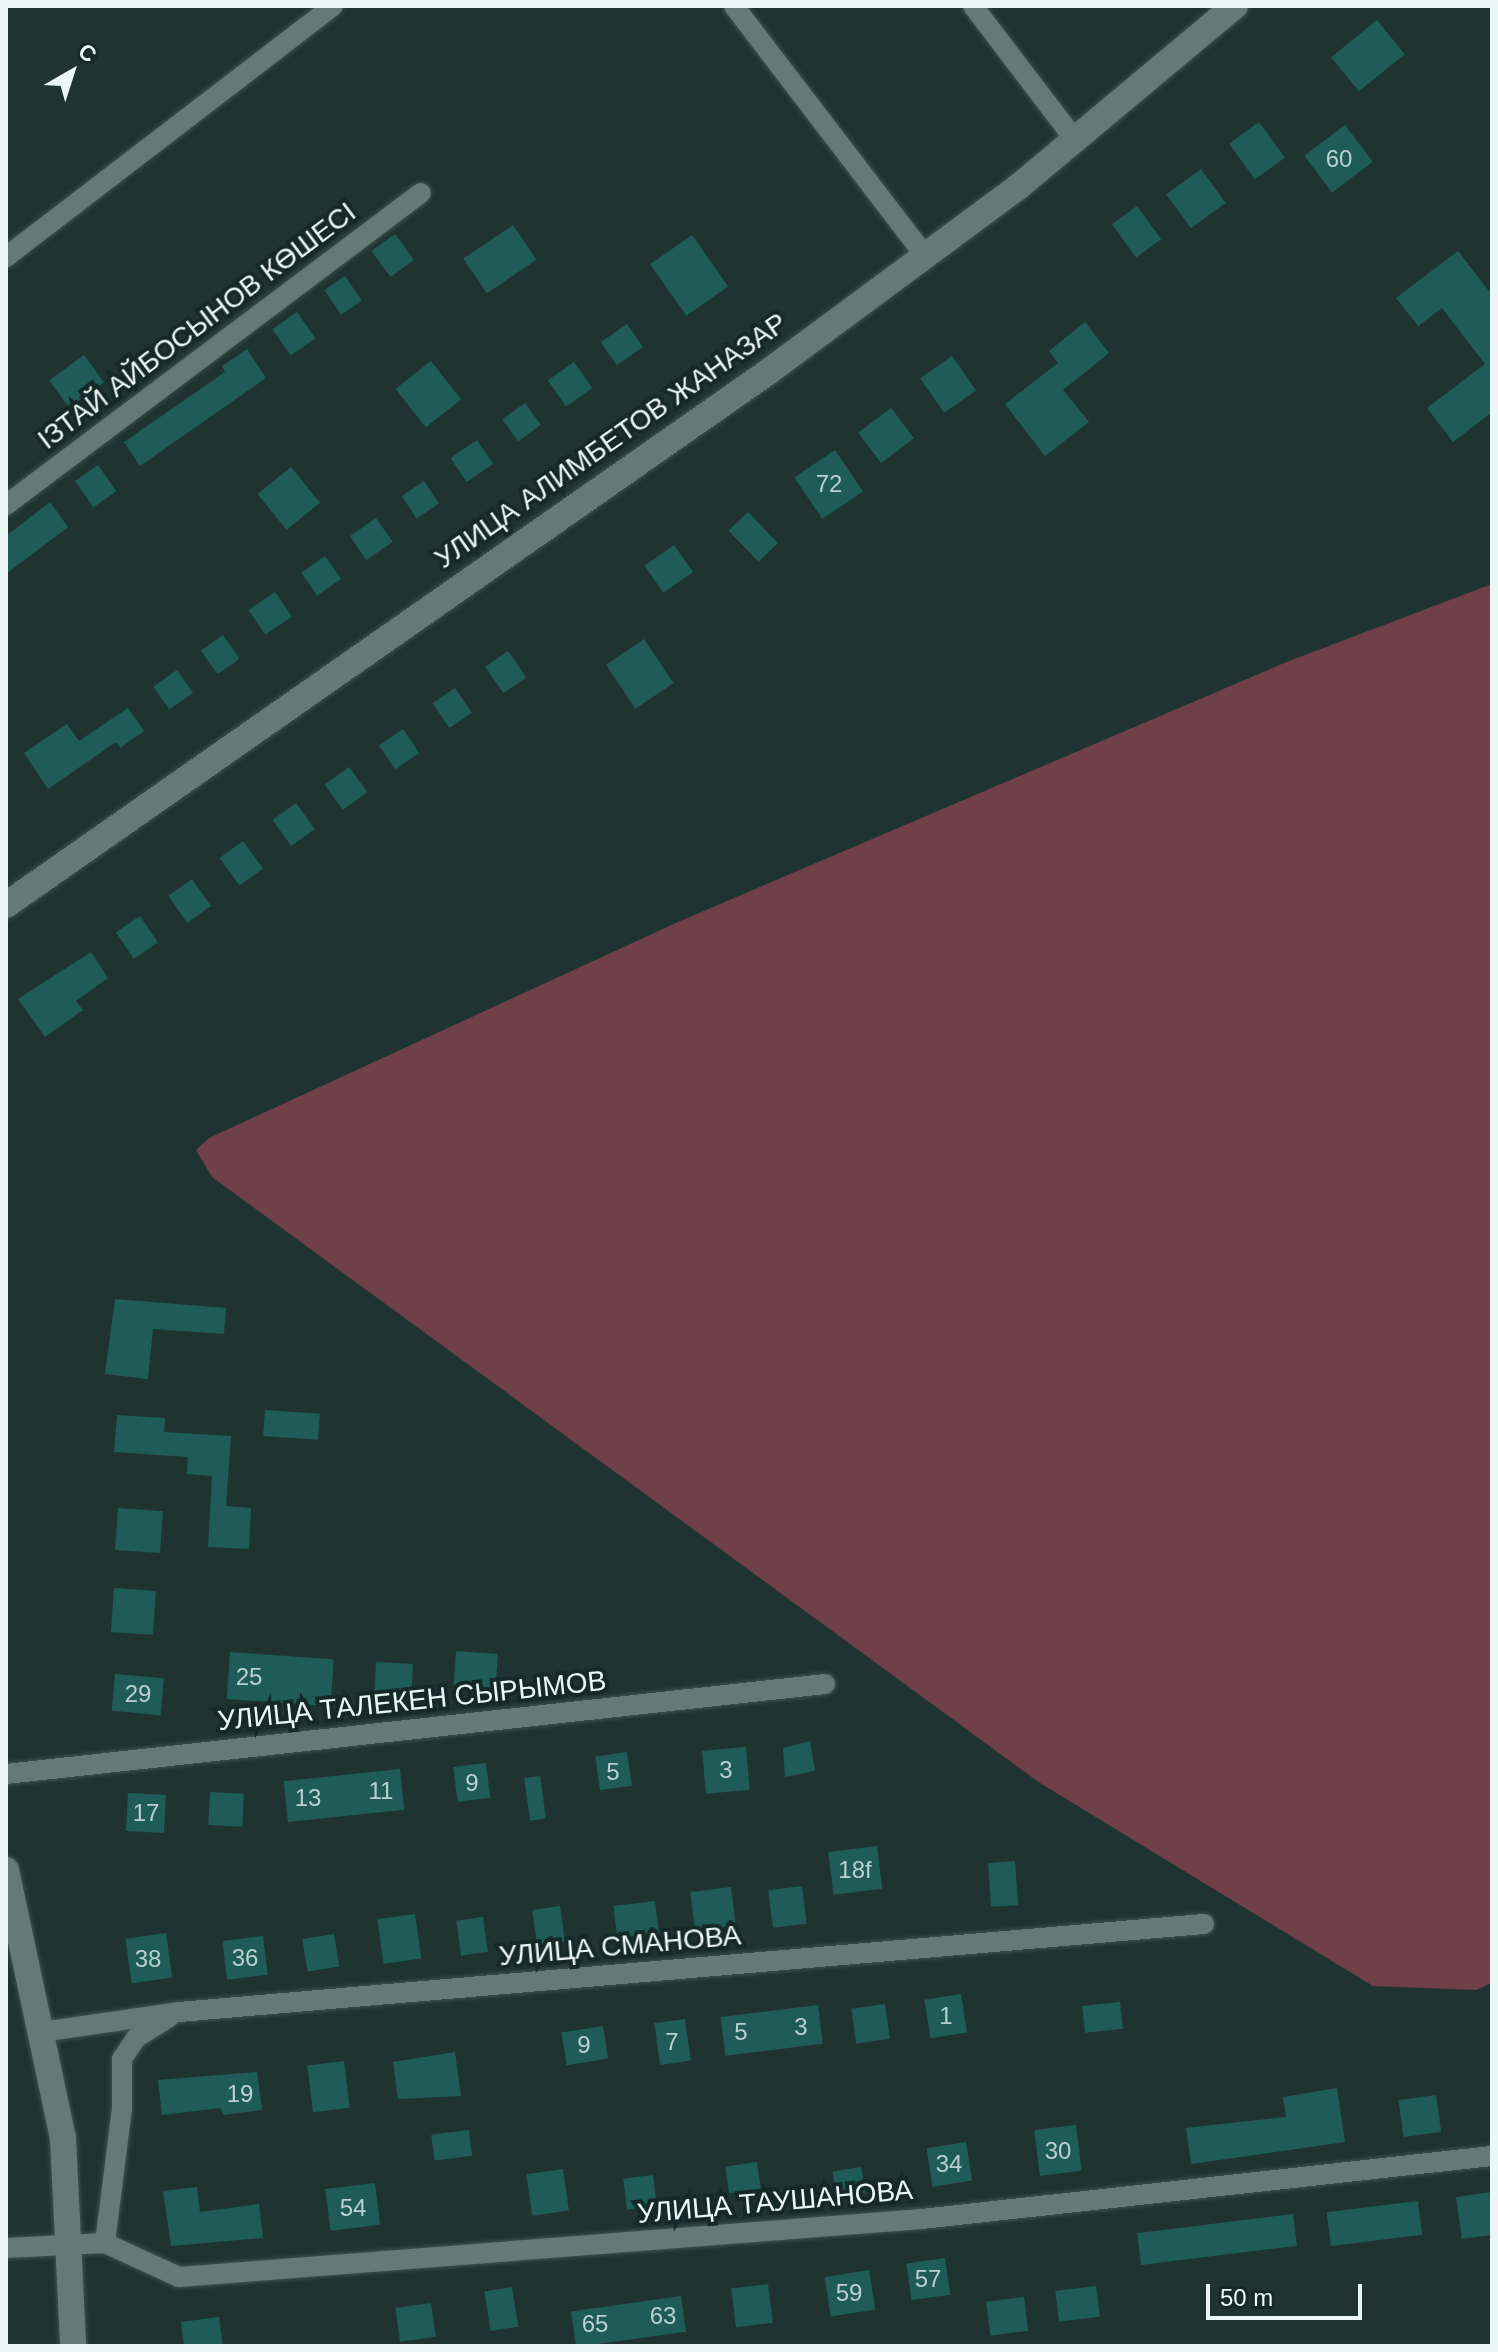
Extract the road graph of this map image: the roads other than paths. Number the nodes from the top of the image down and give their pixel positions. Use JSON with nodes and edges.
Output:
{"nodes":[{"id":1,"x":333,"y":6,"type":"edge"},
{"id":2,"x":734,"y":6,"type":"edge"},
{"id":3,"x":973,"y":6,"type":"edge"},
{"id":4,"x":1235,"y":6,"type":"edge"},
{"id":5,"x":1075,"y":140,"type":"junction"},
{"id":6,"x":421,"y":193,"type":"dead end"},
{"id":7,"x":925,"y":256,"type":"junction"},
{"id":8,"x":6,"y":257,"type":"edge"},
{"id":9,"x":6,"y":505,"type":"edge"},
{"id":10,"x":6,"y":905,"type":"edge"},
{"id":11,"x":825,"y":1684,"type":"dead end"},
{"id":12,"x":6,"y":1774,"type":"edge"},
{"id":13,"x":6,"y":1870,"type":"edge"},
{"id":14,"x":10,"y":1910,"type":"edge"},
{"id":15,"x":1204,"y":1924,"type":"dead end"},
{"id":16,"x":179,"y":2012,"type":"junction"},
{"id":17,"x":42,"y":2032,"type":"junction"},
{"id":18,"x":1492,"y":2156,"type":"edge"},
{"id":19,"x":105,"y":2243,"type":"junction"},
{"id":20,"x":68,"y":2246,"type":"junction"},
{"id":21,"x":6,"y":2248,"type":"edge"},
{"id":22,"x":73,"y":2346,"type":"edge"}],
"edges":[{"from":1,"to":8,"type":"street"},
{"from":2,"to":7,"type":"street"},
{"from":3,"to":5,"type":"street"},
{"from":4,"to":5,"type":"street","name":"УЛИЦА АЛИМБЕТОВ ЖАНАЗАР"},
{"from":5,"to":7,"type":"street","name":"УЛИЦА АЛИМБЕТОВ ЖАНАЗАР"},
{"from":6,"to":9,"type":"street","name":"ІЗТАЙ АЙБОСЫНОВ КӨШЕСІ"},
{"from":7,"to":10,"type":"street","name":"УЛИЦА АЛИМБЕТОВ ЖАНАЗАР"},
{"from":11,"to":12,"type":"street","name":"УЛИЦА ТАЛЕКЕН СЫРЫМОВ"},
{"from":13,"to":14,"type":"street"},
{"from":14,"to":17,"type":"street"},
{"from":15,"to":16,"type":"street","name":"УЛИЦА СМАНОВА"},
{"from":16,"to":17,"type":"street","name":"УЛИЦА СМАНОВА"},
{"from":16,"to":19,"type":"street"},
{"from":17,"to":20,"type":"street"},
{"from":18,"to":19,"type":"street","name":"УЛИЦА ТАУШАНОВА"},
{"from":19,"to":20,"type":"street","name":"УЛИЦА ТАУШАНОВА"},
{"from":20,"to":21,"type":"street","name":"УЛИЦА ТАУШАНОВА"},
{"from":20,"to":22,"type":"street"}]}
